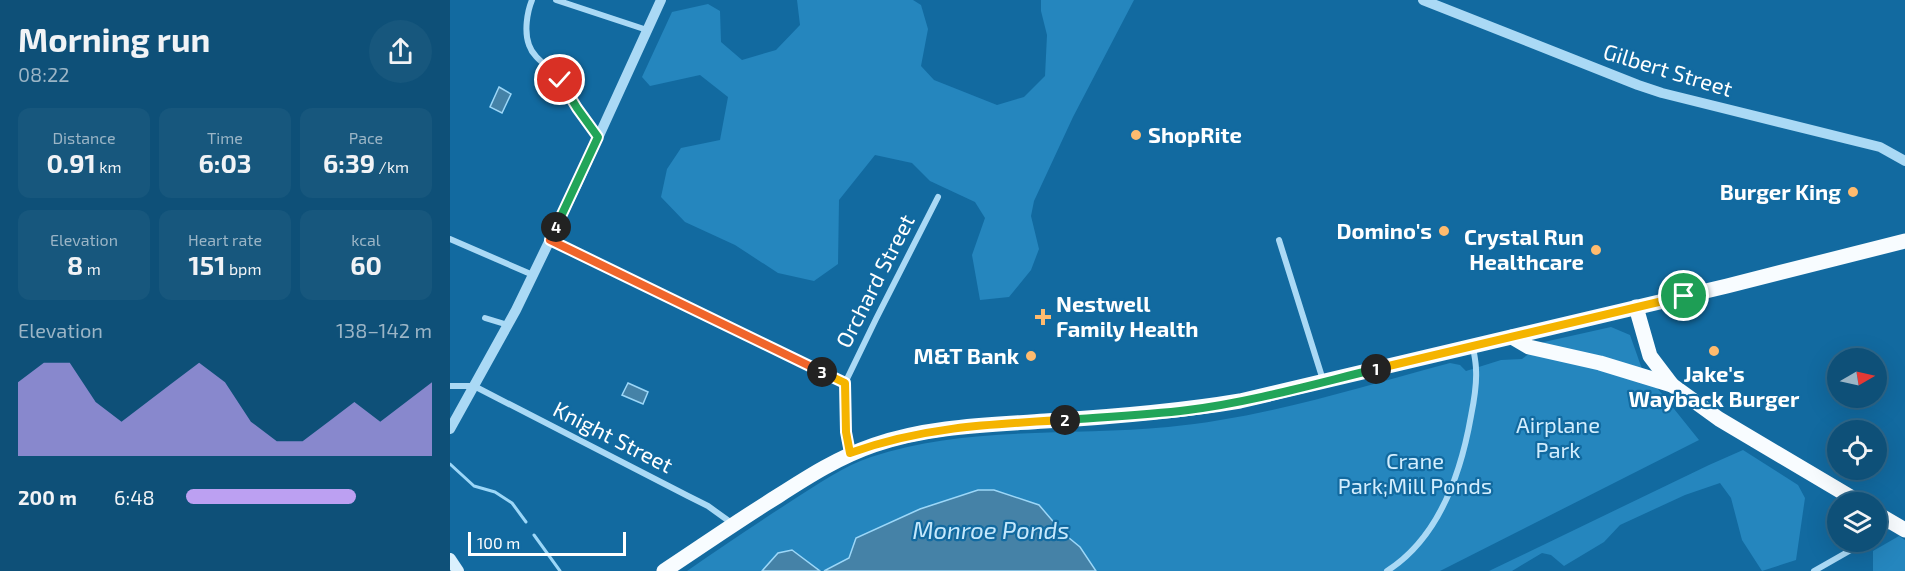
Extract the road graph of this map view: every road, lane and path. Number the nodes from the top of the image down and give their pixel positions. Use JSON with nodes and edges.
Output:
{"nodes":[{"id":1,"x":532,"y":0,"type":"edge"},
{"id":2,"x":556,"y":0,"type":"edge"},
{"id":3,"x":661,"y":0,"type":"edge"},
{"id":4,"x":1423,"y":0,"type":"edge"},
{"id":5,"x":647,"y":30,"type":"junction"},
{"id":6,"x":598,"y":137,"type":"junction"},
{"id":7,"x":1905,"y":161,"type":"edge"},
{"id":8,"x":938,"y":197,"type":"dead end"},
{"id":9,"x":450,"y":239,"type":"edge"},
{"id":10,"x":550,"y":240,"type":"junction"},
{"id":11,"x":1280,"y":240,"type":"dead end"},
{"id":12,"x":1905,"y":241,"type":"edge"},
{"id":13,"x":533,"y":275,"type":"junction"},
{"id":14,"x":1636,"y":307,"type":"junction"},
{"id":15,"x":485,"y":318,"type":"dead end"},
{"id":16,"x":508,"y":325,"type":"junction"},
{"id":17,"x":1512,"y":337,"type":"junction"},
{"id":18,"x":1473,"y":346,"type":"junction"},
{"id":19,"x":1323,"y":382,"type":"junction"},
{"id":20,"x":845,"y":383,"type":"junction"},
{"id":21,"x":1672,"y":385,"type":"junction"},
{"id":22,"x":450,"y":386,"type":"edge"},
{"id":23,"x":474,"y":387,"type":"junction"},
{"id":24,"x":450,"y":429,"type":"edge"},
{"id":25,"x":850,"y":453,"type":"junction"},
{"id":26,"x":1842,"y":492,"type":"edge"},
{"id":27,"x":733,"y":524,"type":"junction"},
{"id":28,"x":1847,"y":552,"type":"edge"},
{"id":29,"x":450,"y":559,"type":"edge"},
{"id":30,"x":458,"y":571,"type":"edge"},
{"id":31,"x":664,"y":571,"type":"edge"},
{"id":32,"x":1387,"y":571,"type":"edge"},
{"id":33,"x":1814,"y":571,"type":"edge"}],
"edges":[{"from":1,"to":6,"type":"street"},
{"from":2,"to":5,"type":"street"},
{"from":3,"to":5,"type":"street"},
{"from":4,"to":7,"type":"street","name":"Gilbert Street"},
{"from":5,"to":6,"type":"street"},
{"from":6,"to":10,"type":"street"},
{"from":8,"to":20,"type":"street","name":"Orchard Street"},
{"from":9,"to":13,"type":"street"},
{"from":10,"to":13,"type":"street"},
{"from":10,"to":20,"type":"street"},
{"from":11,"to":19,"type":"street"},
{"from":12,"to":14,"type":"main road"},
{"from":13,"to":16,"type":"street"},
{"from":14,"to":17,"type":"main road"},
{"from":14,"to":21,"type":"main road"},
{"from":15,"to":16,"type":"street"},
{"from":16,"to":23,"type":"street"},
{"from":17,"to":18,"type":"main road"},
{"from":17,"to":21,"type":"main road"},
{"from":18,"to":19,"type":"main road"},
{"from":18,"to":32,"type":"street"},
{"from":19,"to":25,"type":"main road"},
{"from":20,"to":25,"type":"street","name":"Orchard Street"},
{"from":21,"to":26,"type":"main road"},
{"from":22,"to":23,"type":"street"},
{"from":23,"to":24,"type":"street"},
{"from":23,"to":27,"type":"street","name":"Knight Street"},
{"from":25,"to":27,"type":"main road"},
{"from":27,"to":31,"type":"main road"},
{"from":28,"to":33,"type":"street"},
{"from":29,"to":30,"type":"main road"}]}
